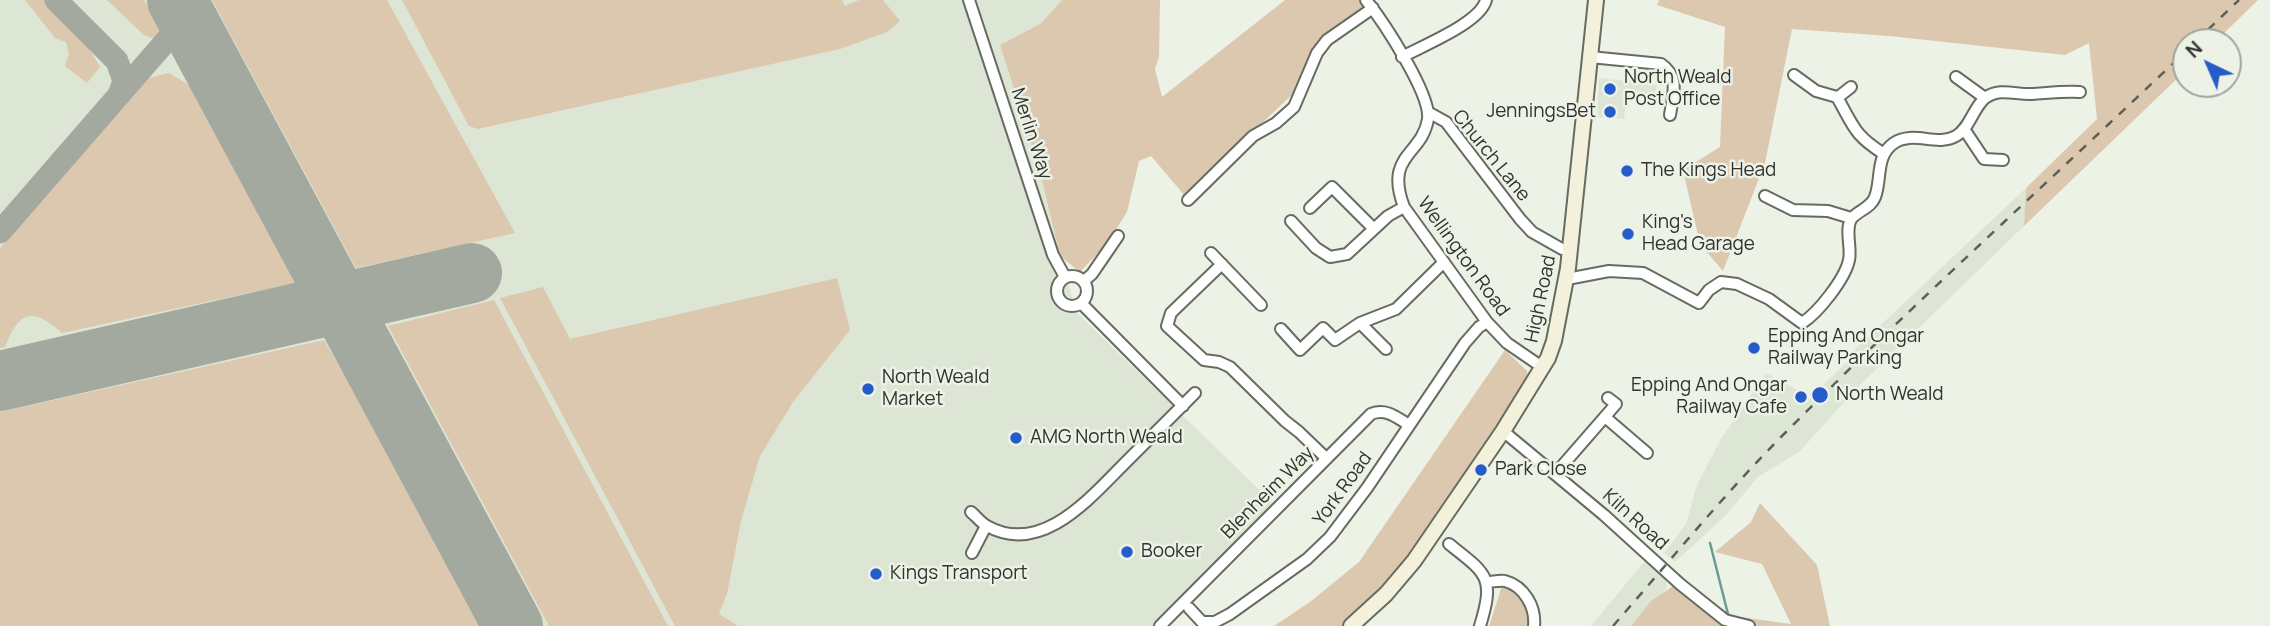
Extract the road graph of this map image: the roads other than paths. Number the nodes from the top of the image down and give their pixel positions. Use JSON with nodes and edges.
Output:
{"nodes":[{"id":1,"x":969,"y":0,"type":"edge"},
{"id":2,"x":1486,"y":0,"type":"edge"},
{"id":3,"x":1596,"y":0,"type":"edge"},
{"id":4,"x":1370,"y":4,"type":"edge"},
{"id":5,"x":1402,"y":57,"type":"junction"},
{"id":6,"x":1590,"y":57,"type":"junction"},
{"id":7,"x":1794,"y":75,"type":"dead end"},
{"id":8,"x":1956,"y":77,"type":"dead end"},
{"id":9,"x":1852,"y":87,"type":"dead end"},
{"id":10,"x":2080,"y":92,"type":"dead end"},
{"id":11,"x":1837,"y":98,"type":"junction"},
{"id":12,"x":1985,"y":98,"type":"junction"},
{"id":13,"x":1428,"y":112,"type":"junction"},
{"id":14,"x":1670,"y":115,"type":"dead end"},
{"id":15,"x":1964,"y":129,"type":"junction"},
{"id":16,"x":1884,"y":155,"type":"junction"},
{"id":17,"x":2003,"y":160,"type":"dead end"},
{"id":18,"x":1765,"y":197,"type":"dead end"},
{"id":19,"x":1188,"y":200,"type":"dead end"},
{"id":20,"x":1404,"y":207,"type":"junction"},
{"id":21,"x":1310,"y":208,"type":"dead end"},
{"id":22,"x":1851,"y":219,"type":"junction"},
{"id":23,"x":1291,"y":221,"type":"dead end"},
{"id":24,"x":1374,"y":229,"type":"junction"},
{"id":25,"x":1118,"y":236,"type":"dead end"},
{"id":26,"x":1562,"y":249,"type":"dead end"},
{"id":27,"x":1212,"y":253,"type":"dead end"},
{"id":28,"x":1444,"y":262,"type":"junction"},
{"id":29,"x":1222,"y":264,"type":"junction"},
{"id":30,"x":1065,"y":277,"type":"junction"},
{"id":31,"x":1567,"y":279,"type":"junction"},
{"id":32,"x":1084,"y":281,"type":"junction"},
{"id":33,"x":1082,"y":303,"type":"junction"},
{"id":34,"x":1261,"y":305,"type":"dead end"},
{"id":35,"x":1487,"y":322,"type":"junction"},
{"id":36,"x":1360,"y":323,"type":"junction"},
{"id":37,"x":1281,"y":329,"type":"dead end"},
{"id":38,"x":1386,"y":349,"type":"dead end"},
{"id":39,"x":1542,"y":367,"type":"junction"},
{"id":40,"x":1195,"y":393,"type":"dead end"},
{"id":41,"x":1608,"y":398,"type":"dead end"},
{"id":42,"x":1182,"y":406,"type":"junction"},
{"id":43,"x":1605,"y":417,"type":"junction"},
{"id":44,"x":1409,"y":425,"type":"junction"},
{"id":45,"x":1503,"y":430,"type":"junction"},
{"id":46,"x":1647,"y":453,"type":"dead end"},
{"id":47,"x":1326,"y":458,"type":"junction"},
{"id":48,"x":1555,"y":474,"type":"junction"},
{"id":49,"x":971,"y":512,"type":"dead end"},
{"id":50,"x":986,"y":526,"type":"junction"},
{"id":51,"x":1449,"y":544,"type":"dead end"},
{"id":52,"x":972,"y":553,"type":"dead end"},
{"id":53,"x":1488,"y":582,"type":"junction"},
{"id":54,"x":1189,"y":608,"type":"dead end"},
{"id":55,"x":1160,"y":626,"type":"edge"},
{"id":56,"x":1351,"y":626,"type":"edge"},
{"id":57,"x":1480,"y":626,"type":"edge"},
{"id":58,"x":1534,"y":626,"type":"edge"},
{"id":59,"x":1749,"y":626,"type":"edge"}],
"edges":[{"from":1,"to":30,"type":"street","name":"Merlin Way"},
{"from":2,"to":5,"type":"street"},
{"from":3,"to":6,"type":"main road","name":"High Road"},
{"from":4,"to":5,"type":"street","name":"Church Lane"},
{"from":4,"to":19,"type":"street"},
{"from":5,"to":13,"type":"street","name":"Church Lane"},
{"from":6,"to":14,"type":"street"},
{"from":6,"to":31,"type":"main road","name":"High Road"},
{"from":7,"to":11,"type":"street"},
{"from":8,"to":12,"type":"street"},
{"from":9,"to":11,"type":"street"},
{"from":10,"to":12,"type":"street"},
{"from":11,"to":16,"type":"street"},
{"from":12,"to":15,"type":"street"},
{"from":13,"to":20,"type":"street","name":"Wellington Road"},
{"from":13,"to":26,"type":"street","name":"Church Lane"},
{"from":15,"to":16,"type":"street"},
{"from":15,"to":17,"type":"street"},
{"from":16,"to":22,"type":"street"},
{"from":18,"to":22,"type":"street"},
{"from":20,"to":24,"type":"street"},
{"from":20,"to":28,"type":"street","name":"Wellington Road"},
{"from":21,"to":24,"type":"street"},
{"from":22,"to":31,"type":"street"},
{"from":23,"to":24,"type":"street"},
{"from":25,"to":32,"type":"street"},
{"from":27,"to":29,"type":"street"},
{"from":28,"to":35,"type":"street","name":"Wellington Road"},
{"from":28,"to":36,"type":"street"},
{"from":29,"to":34,"type":"street"},
{"from":29,"to":47,"type":"street"},
{"from":30,"to":32,"type":"street"},
{"from":30,"to":33,"type":"street"},
{"from":31,"to":39,"type":"main road","name":"High Road"},
{"from":32,"to":33,"type":"street"},
{"from":33,"to":42,"type":"street"},
{"from":35,"to":39,"type":"street","name":"Wellington Road"},
{"from":35,"to":44,"type":"street","name":"York Road"},
{"from":36,"to":37,"type":"street"},
{"from":36,"to":38,"type":"street"},
{"from":39,"to":45,"type":"main road","name":"High Road"},
{"from":40,"to":42,"type":"street"},
{"from":41,"to":43,"type":"street"},
{"from":42,"to":50,"type":"street"},
{"from":43,"to":46,"type":"street"},
{"from":43,"to":48,"type":"street"},
{"from":44,"to":47,"type":"street","name":"Blenheim Way"},
{"from":44,"to":54,"type":"street","name":"York Road"},
{"from":45,"to":48,"type":"street","name":"Kiln Road"},
{"from":45,"to":56,"type":"main road","name":"High Road"},
{"from":47,"to":55,"type":"street","name":"Blenheim Way"},
{"from":48,"to":59,"type":"street","name":"Kiln Road"},
{"from":49,"to":50,"type":"street"},
{"from":50,"to":52,"type":"street"},
{"from":51,"to":53,"type":"street"},
{"from":53,"to":57,"type":"street"},
{"from":53,"to":58,"type":"street"}]}
